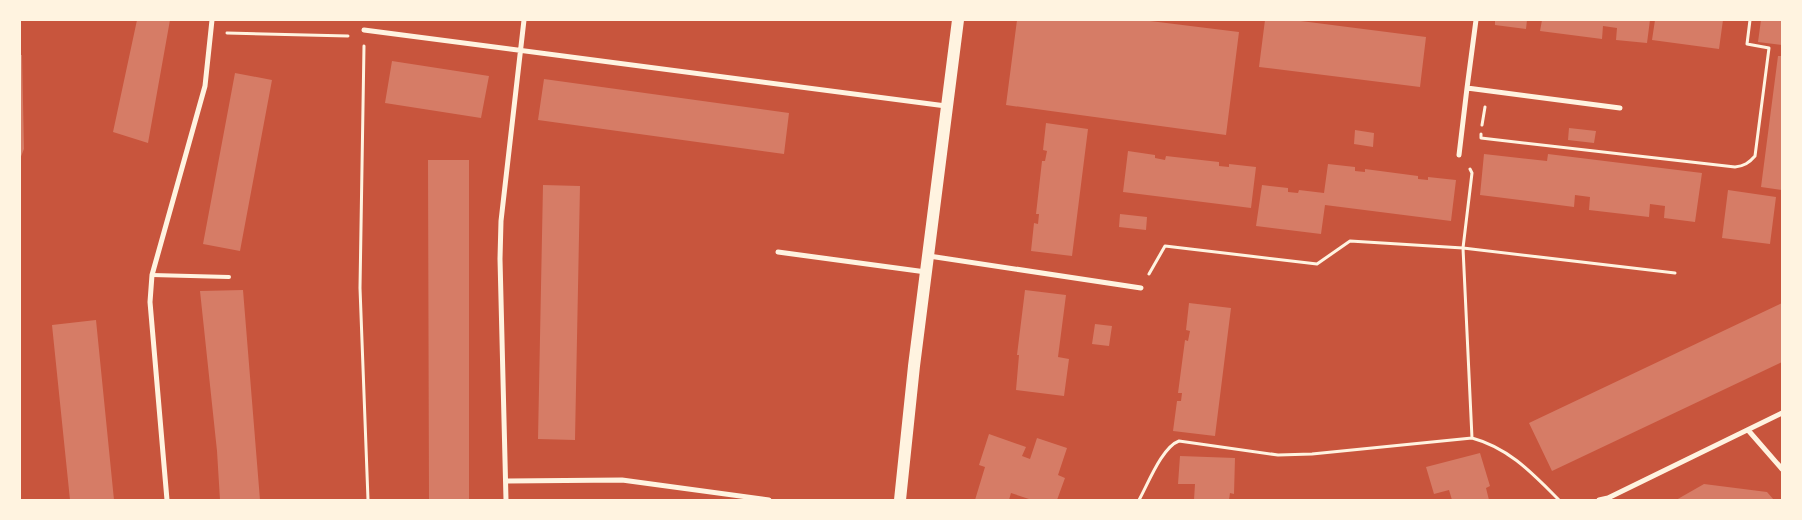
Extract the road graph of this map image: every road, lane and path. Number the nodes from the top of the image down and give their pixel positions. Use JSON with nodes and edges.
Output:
{"nodes":[{"id":1,"x":212,"y":20,"type":"edge"},
{"id":2,"x":524,"y":20,"type":"edge"},
{"id":3,"x":958,"y":20,"type":"edge"},
{"id":4,"x":1476,"y":20,"type":"edge"},
{"id":5,"x":1750,"y":20,"type":"edge"},
{"id":6,"x":364,"y":30,"type":"joint"},
{"id":7,"x":212,"y":32,"type":"junction"},
{"id":8,"x":364,"y":37,"type":"junction"},
{"id":9,"x":519,"y":51,"type":"junction"},
{"id":10,"x":1468,"y":88,"type":"junction"},
{"id":11,"x":1487,"y":91,"type":"junction"},
{"id":12,"x":946,"y":106,"type":"junction"},
{"id":13,"x":1620,"y":108,"type":"dead end"},
{"id":14,"x":1459,"y":154,"type":"joint"},
{"id":15,"x":1462,"y":248,"type":"junction"},
{"id":16,"x":778,"y":252,"type":"dead end"},
{"id":17,"x":928,"y":256,"type":"junction"},
{"id":18,"x":927,"y":272,"type":"junction"},
{"id":19,"x":1675,"y":273,"type":"dead end"},
{"id":20,"x":152,"y":275,"type":"junction"},
{"id":21,"x":229,"y":277,"type":"dead end"},
{"id":22,"x":1142,"y":288,"type":"joint"},
{"id":23,"x":1782,"y":413,"type":"edge"},
{"id":24,"x":1748,"y":430,"type":"junction"},
{"id":25,"x":1472,"y":438,"type":"junction"},
{"id":26,"x":1782,"y":469,"type":"edge"},
{"id":27,"x":506,"y":481,"type":"junction"},
{"id":28,"x":167,"y":500,"type":"edge"},
{"id":29,"x":368,"y":500,"type":"edge"},
{"id":30,"x":506,"y":500,"type":"edge"},
{"id":31,"x":769,"y":500,"type":"edge"},
{"id":32,"x":900,"y":500,"type":"edge"},
{"id":33,"x":1139,"y":500,"type":"edge"},
{"id":34,"x":1559,"y":500,"type":"edge"},
{"id":35,"x":1599,"y":500,"type":"edge"}],
"edges":[{"from":1,"to":7,"type":"street"},
{"from":2,"to":9,"type":"street"},
{"from":3,"to":12,"type":"main road"},
{"from":4,"to":10,"type":"street"},
{"from":5,"to":11,"type":"path"},
{"from":6,"to":8,"type":"path"},
{"from":6,"to":9,"type":"street"},
{"from":7,"to":8,"type":"path"},
{"from":7,"to":20,"type":"street"},
{"from":8,"to":29,"type":"path"},
{"from":9,"to":12,"type":"street"},
{"from":9,"to":27,"type":"street"},
{"from":10,"to":11,"type":"street"},
{"from":10,"to":14,"type":"street"},
{"from":11,"to":13,"type":"street"},
{"from":12,"to":17,"type":"main road"},
{"from":14,"to":15,"type":"path"},
{"from":15,"to":19,"type":"path"},
{"from":15,"to":22,"type":"path"},
{"from":15,"to":25,"type":"path"},
{"from":16,"to":18,"type":"street"},
{"from":17,"to":18,"type":"main road"},
{"from":17,"to":22,"type":"street"},
{"from":18,"to":32,"type":"main road"},
{"from":20,"to":21,"type":"lane"},
{"from":20,"to":28,"type":"street"},
{"from":23,"to":24,"type":"street"},
{"from":24,"to":26,"type":"street"},
{"from":24,"to":35,"type":"street"},
{"from":25,"to":33,"type":"path"},
{"from":25,"to":34,"type":"path"},
{"from":27,"to":30,"type":"street"},
{"from":27,"to":31,"type":"street"}]}
